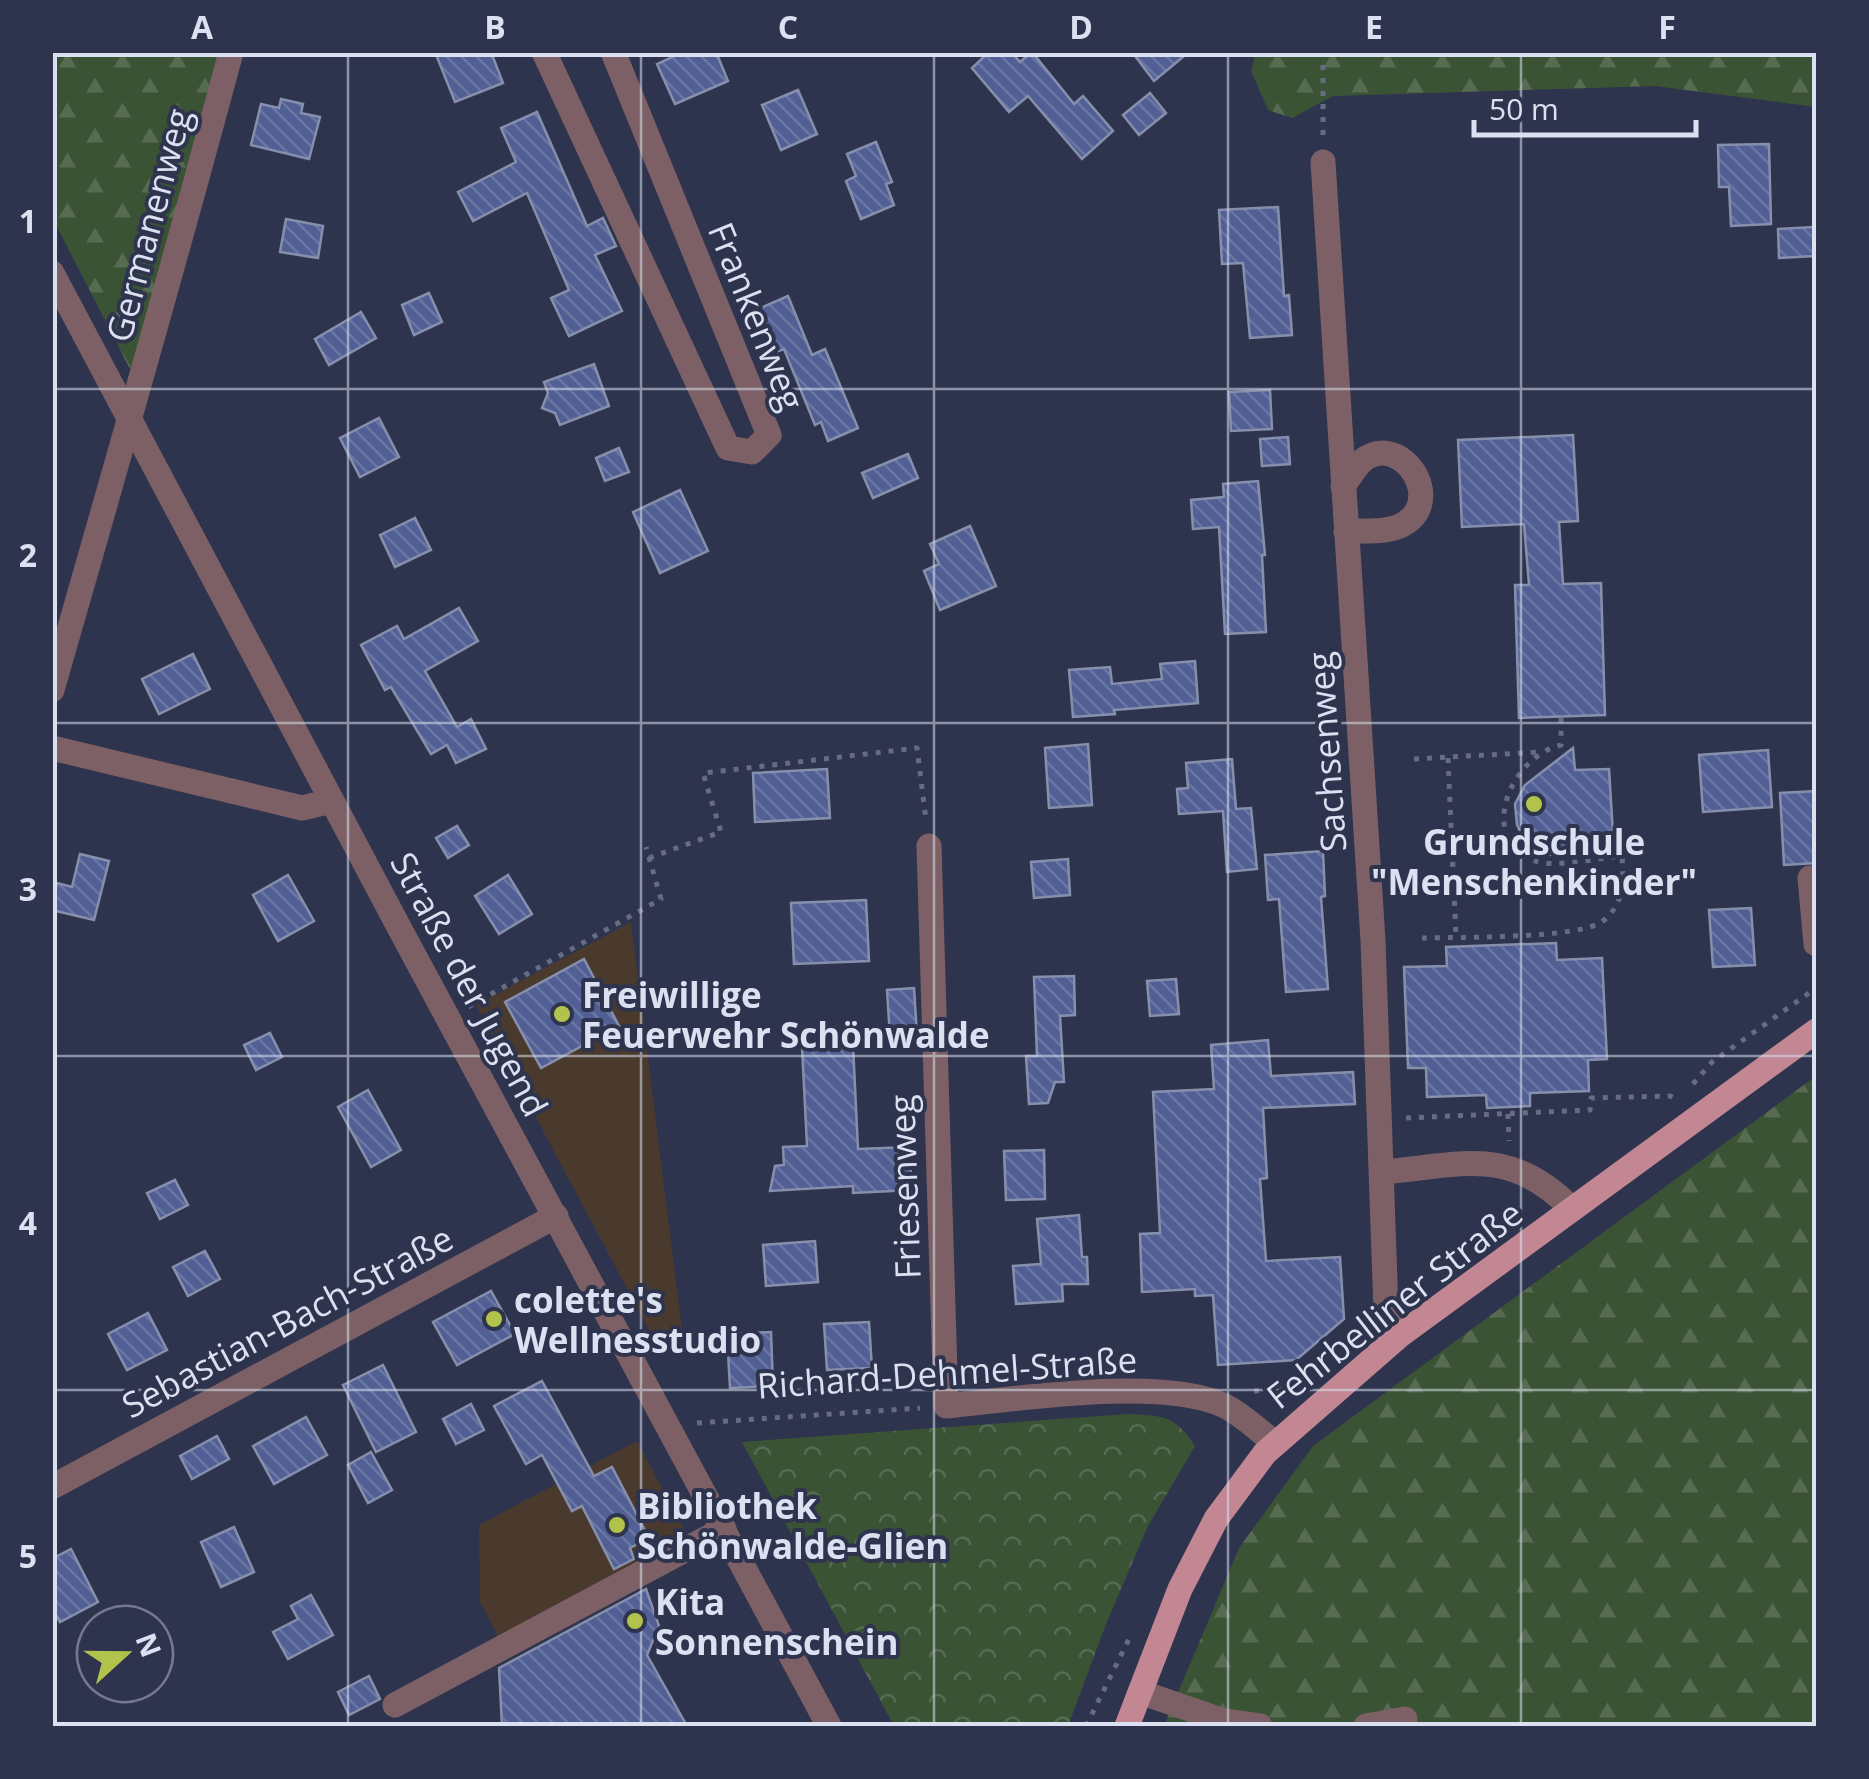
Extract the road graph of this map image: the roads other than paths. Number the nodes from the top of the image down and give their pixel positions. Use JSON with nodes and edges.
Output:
{"nodes":[{"id":1,"x":231,"y":52,"type":"edge"},
{"id":2,"x":544,"y":52,"type":"edge"},
{"id":3,"x":612,"y":52,"type":"edge"},
{"id":4,"x":1323,"y":162,"type":"road end"},
{"id":5,"x":52,"y":274,"type":"edge"},
{"id":6,"x":129,"y":415,"type":"junction"},
{"id":7,"x":1343,"y":486,"type":"junction"},
{"id":8,"x":1346,"y":532,"type":"junction"},
{"id":9,"x":52,"y":690,"type":"edge"},
{"id":10,"x":52,"y":748,"type":"edge"},
{"id":11,"x":332,"y":801,"type":"junction"},
{"id":12,"x":928,"y":846,"type":"road end"},
{"id":13,"x":1810,"y":878,"type":"dead end"},
{"id":14,"x":1816,"y":944,"type":"edge"},
{"id":15,"x":1816,"y":1032,"type":"edge"},
{"id":16,"x":1383,"y":1172,"type":"junction"},
{"id":17,"x":1572,"y":1209,"type":"junction"},
{"id":18,"x":556,"y":1216,"type":"junction"},
{"id":19,"x":1399,"y":1336,"type":"junction"},
{"id":20,"x":946,"y":1406,"type":"joint"},
{"id":21,"x":1275,"y":1443,"type":"junction"},
{"id":22,"x":52,"y":1487,"type":"edge"},
{"id":23,"x":724,"y":1529,"type":"junction"},
{"id":24,"x":1140,"y":1692,"type":"junction"},
{"id":25,"x":395,"y":1705,"type":"dead end"},
{"id":26,"x":1405,"y":1719,"type":"dead end"},
{"id":27,"x":829,"y":1726,"type":"edge"},
{"id":28,"x":1127,"y":1726,"type":"edge"},
{"id":29,"x":1260,"y":1726,"type":"edge"},
{"id":30,"x":1366,"y":1726,"type":"edge"}],
"edges":[{"from":1,"to":6,"type":"street","name":"Germanenweg"},
{"from":2,"to":3,"type":"street","name":"Frankenweg"},
{"from":4,"to":7,"type":"street","name":"Sachsenweg"},
{"from":5,"to":6,"type":"street","name":"Straße der Jugend"},
{"from":6,"to":9,"type":"street","name":"Germanenweg"},
{"from":6,"to":11,"type":"street","name":"Straße der Jugend"},
{"from":7,"to":8,"type":"street","name":"Sachsenweg"},
{"from":7,"to":8,"type":"street"},
{"from":8,"to":16,"type":"street","name":"Sachsenweg"},
{"from":10,"to":11,"type":"street"},
{"from":11,"to":18,"type":"street","name":"Straße der Jugend"},
{"from":12,"to":20,"type":"street","name":"Friesenweg"},
{"from":13,"to":14,"type":"street"},
{"from":15,"to":17,"type":"main road","name":"Fehrbelliner Straße"},
{"from":16,"to":17,"type":"street"},
{"from":16,"to":19,"type":"street","name":"Sachsenweg"},
{"from":17,"to":19,"type":"main road","name":"Fehrbelliner Straße"},
{"from":18,"to":22,"type":"street","name":"Sebastian-Bach-Straße"},
{"from":18,"to":23,"type":"street","name":"Straße der Jugend"},
{"from":19,"to":21,"type":"main road","name":"Fehrbelliner Straße"},
{"from":20,"to":21,"type":"street","name":"Richard-Dehmel-Straße"},
{"from":21,"to":24,"type":"main road","name":"Fehrbelliner Straße"},
{"from":23,"to":25,"type":"street"},
{"from":23,"to":27,"type":"street","name":"Straße der Jugend"},
{"from":24,"to":28,"type":"main road","name":"Fehrbelliner Straße"},
{"from":24,"to":29,"type":"street"},
{"from":26,"to":30,"type":"street"}]}
